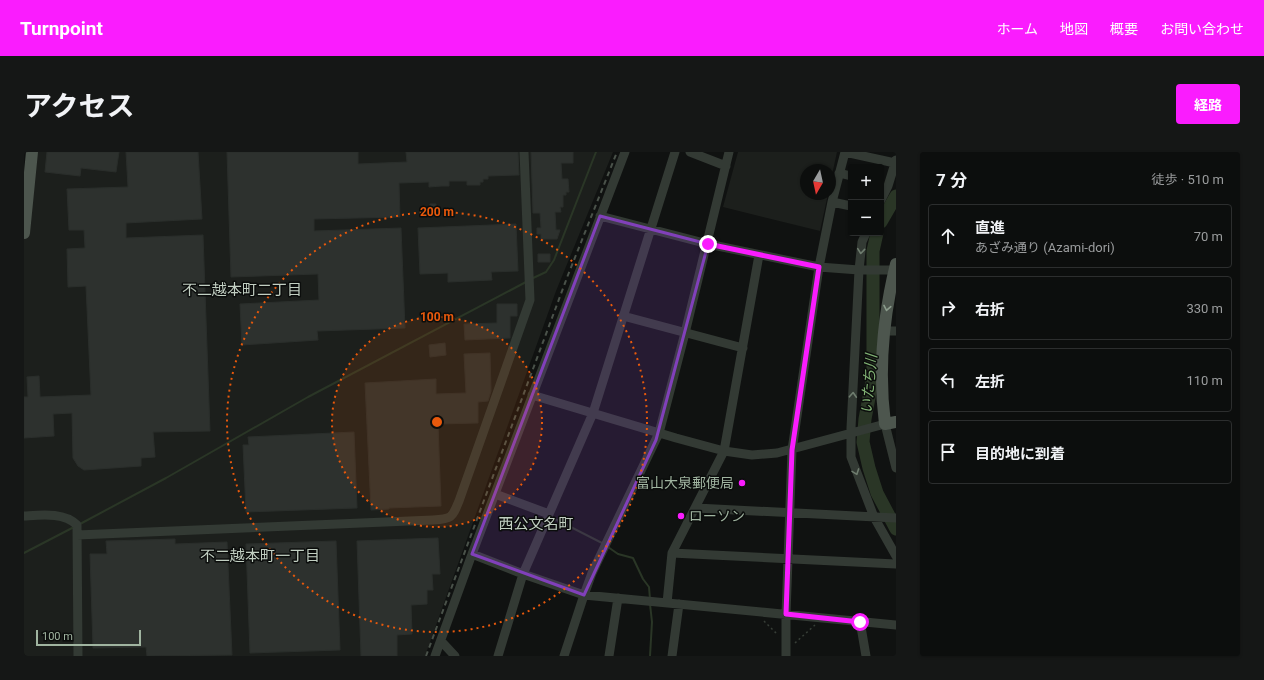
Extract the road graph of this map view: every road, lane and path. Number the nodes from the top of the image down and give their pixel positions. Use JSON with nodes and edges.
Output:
{"nodes":[{"id":1,"x":32,"y":152,"type":"edge"},
{"id":2,"x":524,"y":152,"type":"edge"},
{"id":3,"x":625,"y":152,"type":"edge"},
{"id":4,"x":675,"y":152,"type":"edge"},
{"id":5,"x":690,"y":152,"type":"edge"},
{"id":6,"x":729,"y":152,"type":"edge"},
{"id":7,"x":845,"y":152,"type":"edge"},
{"id":8,"x":896,"y":162,"type":"edge"},
{"id":9,"x":726,"y":166,"type":"junction"},
{"id":10,"x":839,"y":173,"type":"junction"},
{"id":11,"x":848,"y":175,"type":"edge"},
{"id":12,"x":884,"y":185,"type":"edge"},
{"id":13,"x":832,"y":202,"type":"junction"},
{"id":14,"x":848,"y":205,"type":"edge"},
{"id":15,"x":25,"y":216,"type":"edge"},
{"id":16,"x":600,"y":216,"type":"junction"},
{"id":17,"x":650,"y":229,"type":"junction"},
{"id":18,"x":24,"y":233,"type":"edge"},
{"id":19,"x":865,"y":236,"type":"edge"},
{"id":20,"x":708,"y":244,"type":"junction"},
{"id":21,"x":759,"y":255,"type":"junction"},
{"id":22,"x":819,"y":267,"type":"junction"},
{"id":23,"x":896,"y":268,"type":"edge"},
{"id":24,"x":863,"y":270,"type":"junction"},
{"id":25,"x":623,"y":316,"type":"junction"},
{"id":26,"x":883,"y":331,"type":"junction"},
{"id":27,"x":896,"y":331,"type":"edge"},
{"id":28,"x":685,"y":333,"type":"junction"},
{"id":29,"x":743,"y":348,"type":"junction"},
{"id":30,"x":532,"y":395,"type":"junction"},
{"id":31,"x":593,"y":413,"type":"junction"},
{"id":32,"x":887,"y":424,"type":"edge"},
{"id":33,"x":659,"y":433,"type":"junction"},
{"id":34,"x":852,"y":433,"type":"junction"},
{"id":35,"x":792,"y":450,"type":"junction"},
{"id":36,"x":724,"y":451,"type":"junction"},
{"id":37,"x":896,"y":468,"type":"edge"},
{"id":38,"x":495,"y":494,"type":"junction"},
{"id":39,"x":696,"y":508,"type":"junction"},
{"id":40,"x":790,"y":513,"type":"junction"},
{"id":41,"x":549,"y":514,"type":"junction"},
{"id":42,"x":24,"y":516,"type":"edge"},
{"id":43,"x":874,"y":517,"type":"junction"},
{"id":44,"x":896,"y":518,"type":"edge"},
{"id":45,"x":77,"y":535,"type":"junction"},
{"id":46,"x":672,"y":553,"type":"junction"},
{"id":47,"x":472,"y":554,"type":"junction"},
{"id":48,"x":896,"y":556,"type":"edge"},
{"id":49,"x":788,"y":558,"type":"junction"},
{"id":50,"x":896,"y":564,"type":"edge"},
{"id":51,"x":524,"y":574,"type":"junction"},
{"id":52,"x":584,"y":595,"type":"junction"},
{"id":53,"x":618,"y":598,"type":"junction"},
{"id":54,"x":667,"y":603,"type":"junction"},
{"id":55,"x":679,"y":604,"type":"junction"},
{"id":56,"x":786,"y":614,"type":"junction"},
{"id":57,"x":764,"y":621,"type":"dead end"},
{"id":58,"x":860,"y":622,"type":"junction"},
{"id":59,"x":815,"y":625,"type":"dead end"},
{"id":60,"x":896,"y":625,"type":"edge"},
{"id":61,"x":777,"y":634,"type":"dead end"},
{"id":62,"x":441,"y":641,"type":"junction"},
{"id":63,"x":795,"y":644,"type":"dead end"},
{"id":64,"x":78,"y":656,"type":"edge"},
{"id":65,"x":435,"y":656,"type":"edge"},
{"id":66,"x":455,"y":656,"type":"edge"},
{"id":67,"x":498,"y":656,"type":"edge"},
{"id":68,"x":564,"y":656,"type":"edge"},
{"id":69,"x":609,"y":656,"type":"edge"},
{"id":70,"x":672,"y":656,"type":"edge"},
{"id":71,"x":786,"y":656,"type":"edge"},
{"id":72,"x":866,"y":656,"type":"edge"}],
"edges":[{"from":1,"to":15,"type":"main road"},
{"from":2,"to":45,"type":"street"},
{"from":3,"to":16,"type":"street"},
{"from":4,"to":17,"type":"street"},
{"from":5,"to":9,"type":"street"},
{"from":6,"to":9,"type":"street"},
{"from":7,"to":8,"type":"street"},
{"from":7,"to":10,"type":"street"},
{"from":8,"to":12,"type":"street"},
{"from":9,"to":20,"type":"street"},
{"from":10,"to":11,"type":"street"},
{"from":10,"to":13,"type":"street"},
{"from":13,"to":14,"type":"street"},
{"from":13,"to":22,"type":"street"},
{"from":15,"to":18,"type":"main road"},
{"from":16,"to":17,"type":"street"},
{"from":16,"to":30,"type":"street"},
{"from":17,"to":20,"type":"street"},
{"from":17,"to":25,"type":"street"},
{"from":19,"to":24,"type":"street","one_way":true},
{"from":20,"to":21,"type":"street"},
{"from":20,"to":28,"type":"street"},
{"from":21,"to":22,"type":"street"},
{"from":21,"to":29,"type":"street"},
{"from":22,"to":24,"type":"street"},
{"from":22,"to":35,"type":"street"},
{"from":23,"to":24,"type":"street"},
{"from":23,"to":26,"type":"main road","one_way":true},
{"from":34,"to":24,"type":"street","one_way":true},
{"from":25,"to":28,"type":"street"},
{"from":25,"to":31,"type":"street"},
{"from":26,"to":27,"type":"street"},
{"from":26,"to":32,"type":"main road"},
{"from":28,"to":29,"type":"street"},
{"from":28,"to":33,"type":"street"},
{"from":29,"to":36,"type":"street"},
{"from":30,"to":31,"type":"street"},
{"from":30,"to":38,"type":"street"},
{"from":31,"to":33,"type":"street"},
{"from":31,"to":41,"type":"street"},
{"from":32,"to":34,"type":"street"},
{"from":32,"to":37,"type":"street"},
{"from":33,"to":36,"type":"street"},
{"from":33,"to":52,"type":"street"},
{"from":34,"to":35,"type":"street"},
{"from":34,"to":43,"type":"street","one_way":true},
{"from":35,"to":36,"type":"street"},
{"from":35,"to":40,"type":"street"},
{"from":36,"to":39,"type":"street"},
{"from":38,"to":41,"type":"street"},
{"from":38,"to":47,"type":"street"},
{"from":39,"to":40,"type":"street"},
{"from":39,"to":46,"type":"street"},
{"from":40,"to":43,"type":"street"},
{"from":40,"to":49,"type":"street"},
{"from":41,"to":51,"type":"street"},
{"from":42,"to":45,"type":"street"},
{"from":43,"to":44,"type":"street"},
{"from":43,"to":48,"type":"street"},
{"from":45,"to":64,"type":"street"},
{"from":46,"to":49,"type":"street"},
{"from":46,"to":54,"type":"street"},
{"from":47,"to":51,"type":"street"},
{"from":47,"to":62,"type":"street"},
{"from":49,"to":50,"type":"street"},
{"from":49,"to":56,"type":"street"},
{"from":51,"to":52,"type":"street"},
{"from":51,"to":67,"type":"street"},
{"from":52,"to":53,"type":"street"},
{"from":52,"to":68,"type":"street"},
{"from":53,"to":54,"type":"street"},
{"from":53,"to":69,"type":"street"},
{"from":54,"to":55,"type":"street"},
{"from":55,"to":56,"type":"street"},
{"from":55,"to":70,"type":"street"},
{"from":56,"to":58,"type":"street"},
{"from":56,"to":71,"type":"street"},
{"from":57,"to":61,"type":"path"},
{"from":58,"to":60,"type":"street"},
{"from":58,"to":72,"type":"street"},
{"from":59,"to":63,"type":"path"},
{"from":62,"to":65,"type":"street"},
{"from":62,"to":66,"type":"street"}]}
